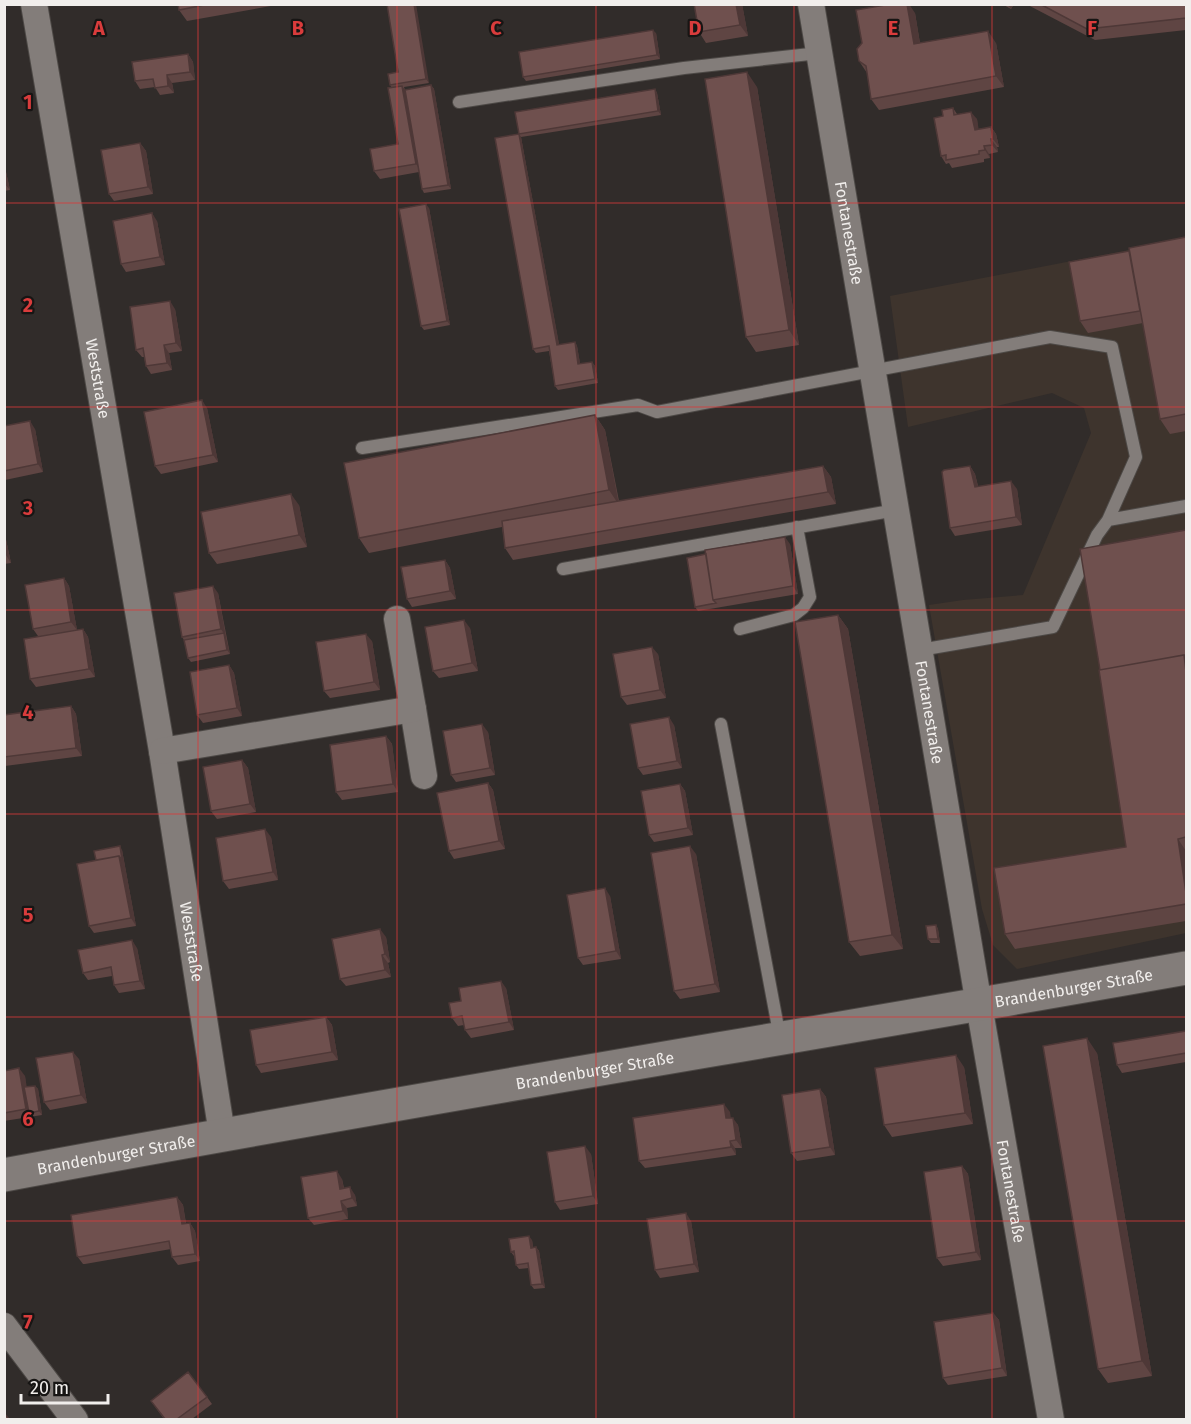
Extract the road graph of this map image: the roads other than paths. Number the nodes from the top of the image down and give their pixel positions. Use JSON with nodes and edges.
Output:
{"nodes":[{"id":1,"x":34,"y":4,"type":"edge"},
{"id":2,"x":811,"y":4,"type":"edge"},
{"id":3,"x":819,"y":53,"type":"junction"},
{"id":4,"x":459,"y":102,"type":"dead end"},
{"id":5,"x":873,"y":371,"type":"junction"},
{"id":6,"x":362,"y":448,"type":"dead end"},
{"id":7,"x":1186,"y":506,"type":"edge"},
{"id":8,"x":896,"y":510,"type":"junction"},
{"id":9,"x":1108,"y":520,"type":"junction"},
{"id":10,"x":797,"y":528,"type":"junction"},
{"id":11,"x":562,"y":569,"type":"dead end"},
{"id":12,"x":397,"y":619,"type":"dead end"},
{"id":13,"x":740,"y":629,"type":"dead end"},
{"id":14,"x":920,"y":650,"type":"junction"},
{"id":15,"x":413,"y":709,"type":"junction"},
{"id":16,"x":721,"y":724,"type":"dead end"},
{"id":17,"x":162,"y":751,"type":"junction"},
{"id":18,"x":424,"y":776,"type":"dead end"},
{"id":19,"x":1186,"y":968,"type":"edge"},
{"id":20,"x":979,"y":1005,"type":"junction"},
{"id":21,"x":780,"y":1040,"type":"junction"},
{"id":22,"x":222,"y":1134,"type":"junction"},
{"id":23,"x":4,"y":1175,"type":"edge"},
{"id":24,"x":4,"y":1326,"type":"edge"},
{"id":25,"x":75,"y":1419,"type":"edge"},
{"id":26,"x":1051,"y":1419,"type":"edge"}],
"edges":[{"from":1,"to":17,"type":"street","name":"Weststraße"},
{"from":2,"to":3,"type":"street","name":"Fontanestraße"},
{"from":3,"to":4,"type":"lane"},
{"from":3,"to":5,"type":"street","name":"Fontanestraße"},
{"from":5,"to":6,"type":"lane"},
{"from":5,"to":8,"type":"street","name":"Fontanestraße"},
{"from":5,"to":9,"type":"lane"},
{"from":7,"to":9,"type":"lane"},
{"from":8,"to":10,"type":"lane"},
{"from":8,"to":14,"type":"street","name":"Fontanestraße"},
{"from":9,"to":14,"type":"lane"},
{"from":10,"to":11,"type":"lane"},
{"from":10,"to":13,"type":"lane"},
{"from":12,"to":15,"type":"street"},
{"from":14,"to":20,"type":"street","name":"Fontanestraße"},
{"from":15,"to":17,"type":"street"},
{"from":15,"to":18,"type":"street"},
{"from":16,"to":21,"type":"lane"},
{"from":17,"to":22,"type":"street","name":"Weststraße"},
{"from":19,"to":20,"type":"street","name":"Brandenburger Straße"},
{"from":20,"to":21,"type":"street","name":"Brandenburger Straße"},
{"from":20,"to":26,"type":"street","name":"Fontanestraße"},
{"from":21,"to":22,"type":"street","name":"Brandenburger Straße"},
{"from":22,"to":23,"type":"street","name":"Brandenburger Straße"},
{"from":24,"to":25,"type":"street"}]}
